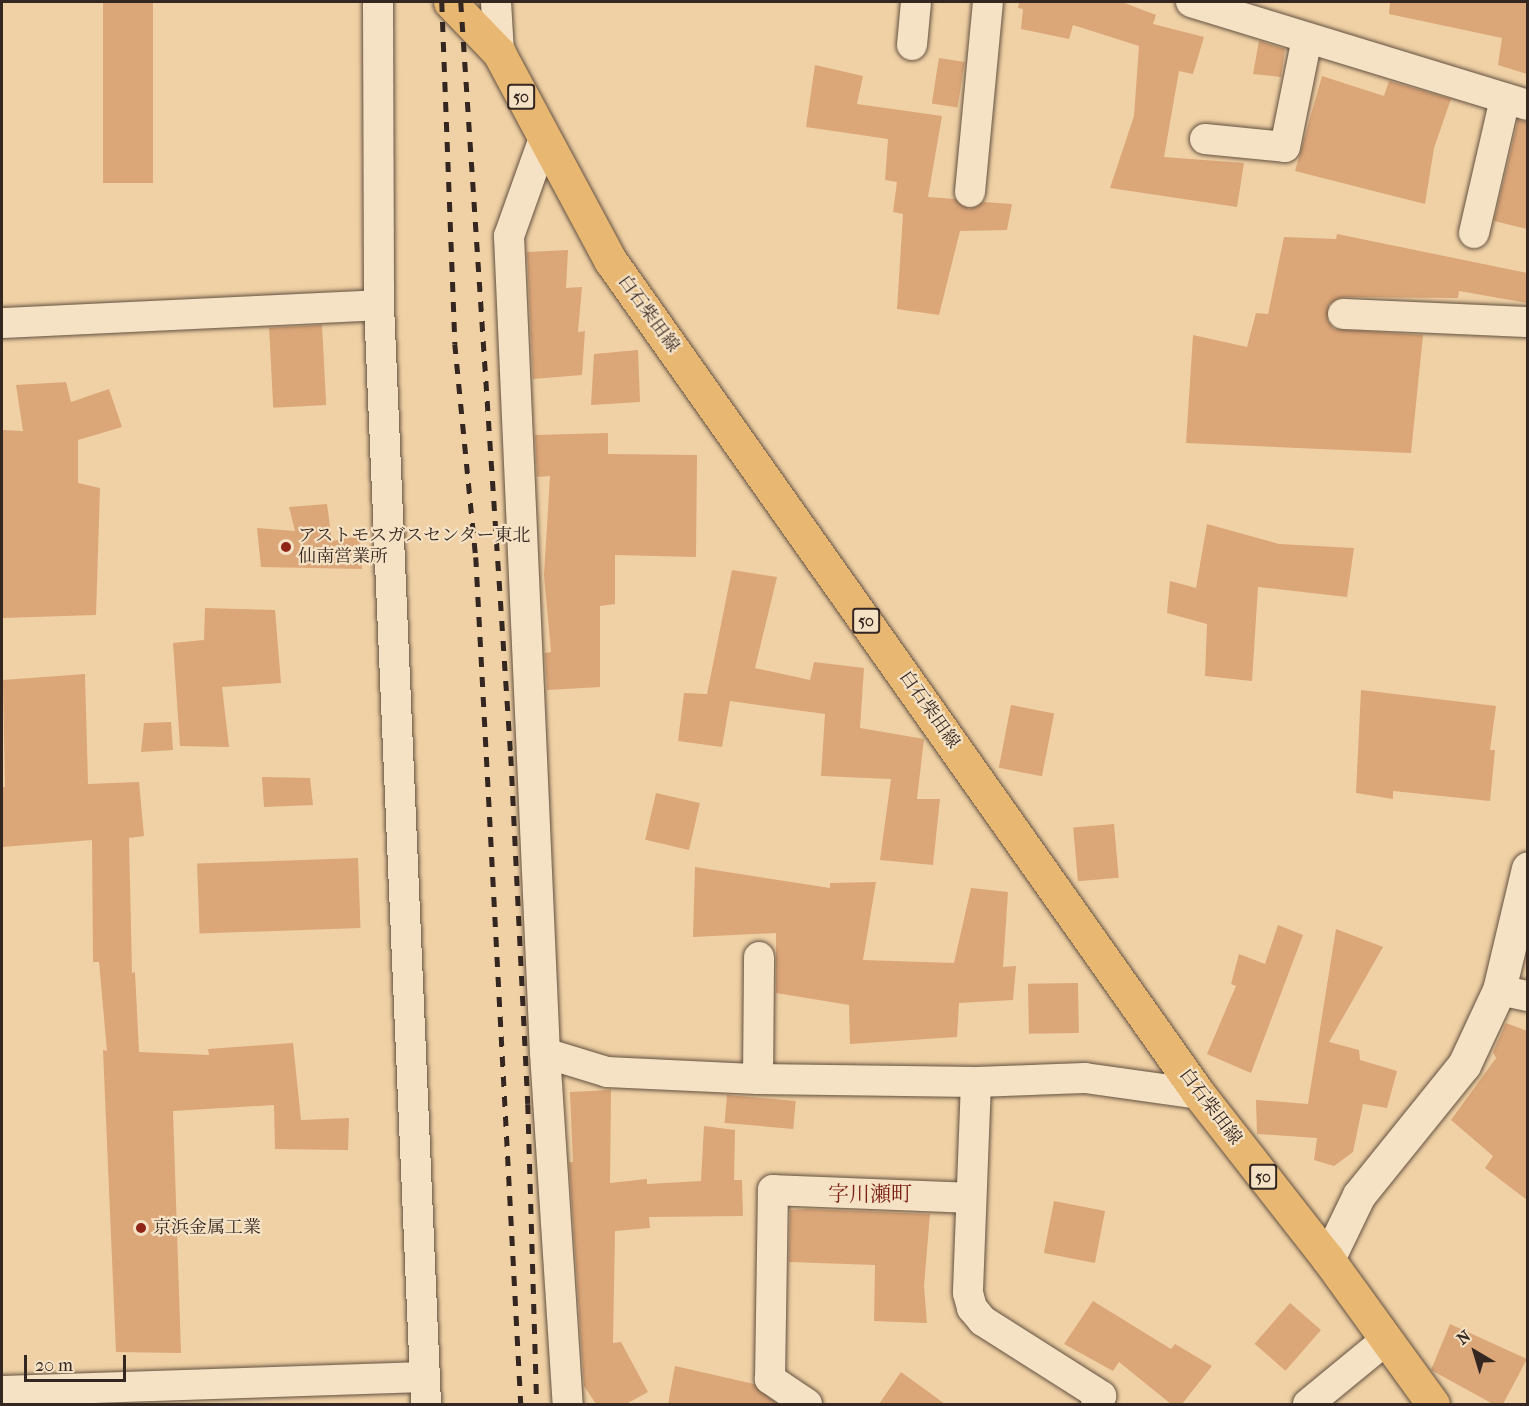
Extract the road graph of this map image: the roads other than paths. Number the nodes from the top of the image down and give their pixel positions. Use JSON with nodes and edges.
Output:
{"nodes":[{"id":1,"x":378,"y":2,"type":"edge"},
{"id":2,"x":450,"y":2,"type":"edge"},
{"id":3,"x":496,"y":2,"type":"edge"},
{"id":4,"x":916,"y":2,"type":"edge"},
{"id":5,"x":988,"y":2,"type":"edge"},
{"id":6,"x":1191,"y":2,"type":"edge"},
{"id":7,"x":1307,"y":38,"type":"junction"},
{"id":8,"x":912,"y":45,"type":"dead end"},
{"id":9,"x":499,"y":53,"type":"junction"},
{"id":10,"x":1516,"y":102,"type":"edge"},
{"id":11,"x":1205,"y":139,"type":"dead end"},
{"id":12,"x":543,"y":141,"type":"junction"},
{"id":13,"x":970,"y":192,"type":"dead end"},
{"id":14,"x":1474,"y":232,"type":"dead end"},
{"id":15,"x":379,"y":305,"type":"junction"},
{"id":16,"x":1343,"y":314,"type":"dead end"},
{"id":17,"x":1527,"y":322,"type":"edge"},
{"id":18,"x":2,"y":323,"type":"edge"},
{"id":19,"x":1527,"y":868,"type":"edge"},
{"id":20,"x":759,"y":957,"type":"dead end"},
{"id":21,"x":1514,"y":993,"type":"edge"},
{"id":22,"x":545,"y":1053,"type":"junction"},
{"id":23,"x":758,"y":1079,"type":"junction"},
{"id":24,"x":976,"y":1082,"type":"junction"},
{"id":25,"x":1199,"y":1094,"type":"junction"},
{"id":26,"x":971,"y":1198,"type":"junction"},
{"id":27,"x":1328,"y":1259,"type":"junction"},
{"id":28,"x":1386,"y":1340,"type":"junction"},
{"id":29,"x":2,"y":1391,"type":"edge"},
{"id":30,"x":425,"y":1391,"type":"edge"},
{"id":31,"x":568,"y":1404,"type":"edge"},
{"id":32,"x":807,"y":1404,"type":"edge"},
{"id":33,"x":1096,"y":1404,"type":"edge"},
{"id":34,"x":1308,"y":1404,"type":"edge"},
{"id":35,"x":1433,"y":1404,"type":"edge"}],
"edges":[{"from":1,"to":15,"type":"street"},
{"from":2,"to":9,"type":"main road","name":"白石柴田線","number":"50"},
{"from":3,"to":9,"type":"street"},
{"from":4,"to":8,"type":"street"},
{"from":5,"to":13,"type":"street"},
{"from":6,"to":7,"type":"street"},
{"from":7,"to":10,"type":"street"},
{"from":7,"to":11,"type":"street"},
{"from":9,"to":12,"type":"main road","name":"白石柴田線","number":"50"},
{"from":10,"to":14,"type":"street"},
{"from":12,"to":22,"type":"street"},
{"from":12,"to":25,"type":"main road","name":"白石柴田線","number":"50"},
{"from":15,"to":18,"type":"street"},
{"from":15,"to":30,"type":"street"},
{"from":16,"to":17,"type":"street"},
{"from":19,"to":21,"type":"street"},
{"from":20,"to":23,"type":"street"},
{"from":21,"to":27,"type":"street"},
{"from":22,"to":23,"type":"street"},
{"from":22,"to":31,"type":"street"},
{"from":23,"to":24,"type":"street"},
{"from":24,"to":25,"type":"street"},
{"from":24,"to":26,"type":"street"},
{"from":25,"to":27,"type":"main road","name":"白石柴田線","number":"50"},
{"from":26,"to":32,"type":"street"},
{"from":26,"to":33,"type":"street"},
{"from":27,"to":28,"type":"main road","name":"白石柴田線","number":"50"},
{"from":28,"to":34,"type":"street"},
{"from":28,"to":35,"type":"main road","name":"白石柴田線","number":"50"},
{"from":29,"to":30,"type":"street"}]}
